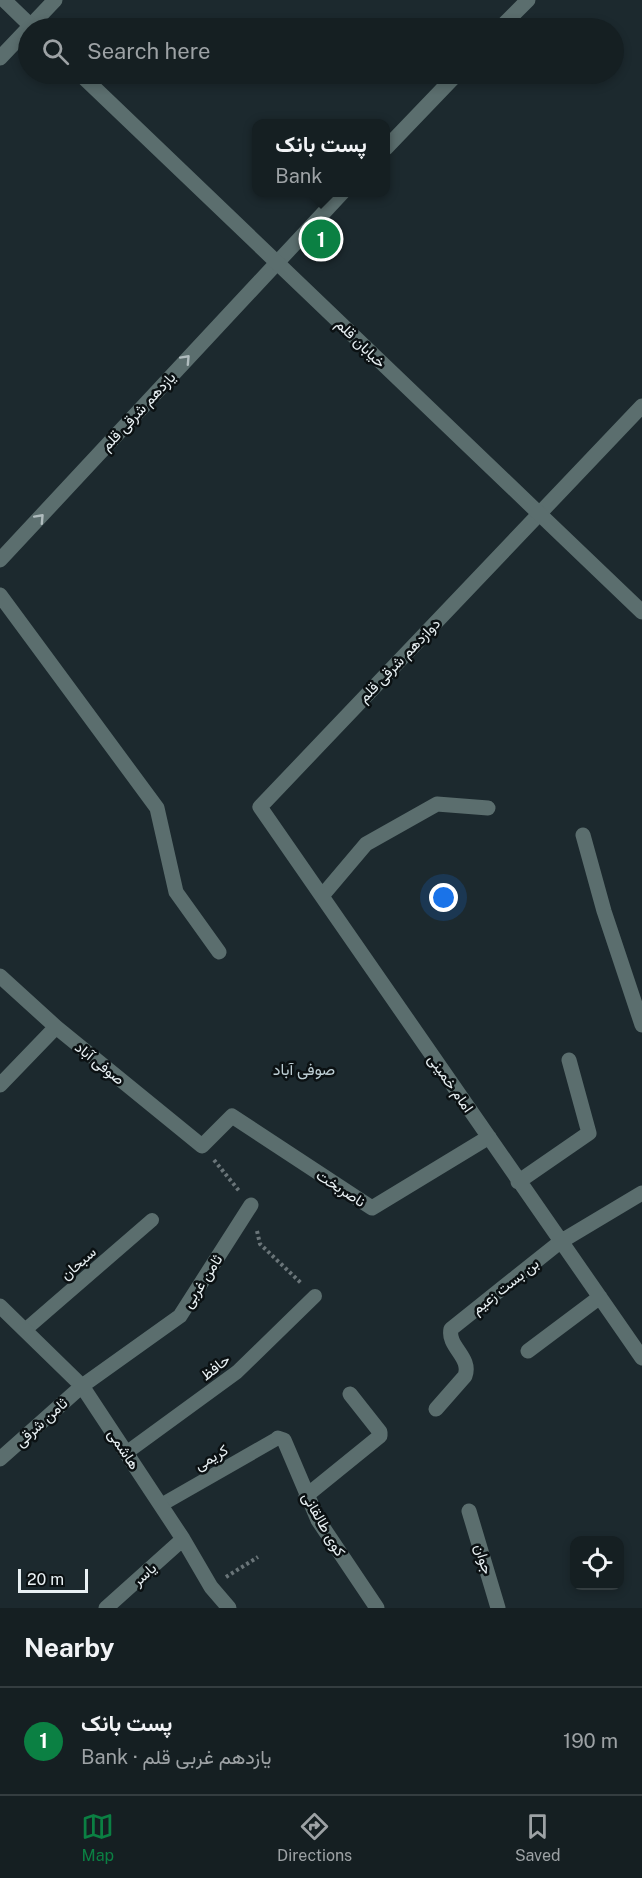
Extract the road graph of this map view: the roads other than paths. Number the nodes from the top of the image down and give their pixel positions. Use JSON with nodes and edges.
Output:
{"nodes":[{"id":1,"x":3,"y":0,"type":"edge"},
{"id":2,"x":55,"y":0,"type":"edge"},
{"id":3,"x":528,"y":0,"type":"edge"},
{"id":4,"x":22,"y":18,"type":"edge"},
{"id":5,"x":40,"y":18,"type":"edge"},
{"id":6,"x":510,"y":18,"type":"edge"},
{"id":7,"x":18,"y":41,"type":"edge"},
{"id":8,"x":0,"y":58,"type":"edge"},
{"id":9,"x":90,"y":84,"type":"edge"},
{"id":10,"x":447,"y":84,"type":"edge"},
{"id":11,"x":390,"y":144,"type":"edge"},
{"id":12,"x":338,"y":197,"type":"edge"},
{"id":13,"x":276,"y":261,"type":"junction"},
{"id":14,"x":642,"y":406,"type":"edge"},
{"id":15,"x":539,"y":514,"type":"junction"},
{"id":16,"x":0,"y":560,"type":"edge"},
{"id":17,"x":0,"y":595,"type":"edge"},
{"id":18,"x":642,"y":612,"type":"edge"},
{"id":19,"x":260,"y":807,"type":"joint"},
{"id":20,"x":488,"y":808,"type":"dead end"},
{"id":21,"x":583,"y":835,"type":"dead end"},
{"id":22,"x":322,"y":896,"type":"junction"},
{"id":23,"x":219,"y":952,"type":"dead end"},
{"id":24,"x":0,"y":976,"type":"edge"},
{"id":25,"x":642,"y":1025,"type":"edge"},
{"id":26,"x":56,"y":1027,"type":"junction"},
{"id":27,"x":569,"y":1060,"type":"dead end"},
{"id":28,"x":0,"y":1085,"type":"edge"},
{"id":29,"x":489,"y":1137,"type":"junction"},
{"id":30,"x":202,"y":1146,"type":"joint"},
{"id":31,"x":518,"y":1182,"type":"junction"},
{"id":32,"x":642,"y":1193,"type":"edge"},
{"id":33,"x":251,"y":1205,"type":"road end"},
{"id":34,"x":152,"y":1220,"type":"dead end"},
{"id":35,"x":560,"y":1242,"type":"junction"},
{"id":36,"x":315,"y":1296,"type":"road end"},
{"id":37,"x":600,"y":1297,"type":"junction"},
{"id":38,"x":0,"y":1306,"type":"edge"},
{"id":39,"x":25,"y":1330,"type":"junction"},
{"id":40,"x":528,"y":1351,"type":"dead end"},
{"id":41,"x":642,"y":1358,"type":"edge"},
{"id":42,"x":82,"y":1386,"type":"junction"},
{"id":43,"x":350,"y":1394,"type":"dead end"},
{"id":44,"x":436,"y":1409,"type":"dead end"},
{"id":45,"x":278,"y":1438,"type":"joint"},
{"id":46,"x":126,"y":1453,"type":"junction"},
{"id":47,"x":0,"y":1459,"type":"edge"},
{"id":48,"x":306,"y":1496,"type":"junction"},
{"id":49,"x":161,"y":1505,"type":"junction"},
{"id":50,"x":469,"y":1511,"type":"dead end"},
{"id":51,"x":183,"y":1539,"type":"junction"},
{"id":52,"x":106,"y":1608,"type":"edge"},
{"id":53,"x":229,"y":1608,"type":"edge"},
{"id":54,"x":377,"y":1608,"type":"edge"},
{"id":55,"x":498,"y":1608,"type":"edge"}],
"edges":[{"from":1,"to":4,"type":"street"},
{"from":2,"to":5,"type":"street"},
{"from":3,"to":6,"type":"street"},
{"from":7,"to":8,"type":"street"},
{"from":9,"to":13,"type":"street","name":"خیابان قلم"},
{"from":10,"to":11,"type":"street"},
{"from":12,"to":13,"type":"street","name":"یازدهم شرقی قلم"},
{"from":13,"to":15,"type":"street","name":"خیابان قلم"},
{"from":16,"to":13,"type":"street","name":"یازدهم شرقی قلم","one_way":true},
{"from":14,"to":15,"type":"street","name":"دوازدهم شرقی قلم"},
{"from":15,"to":18,"type":"street","name":"خیابان قلم"},
{"from":15,"to":19,"type":"street","name":"دوازدهم شرقی قلم"},
{"from":17,"to":23,"type":"street"},
{"from":19,"to":22,"type":"street","name":"امام خمینی"},
{"from":20,"to":22,"type":"street"},
{"from":21,"to":25,"type":"street"},
{"from":22,"to":29,"type":"street","name":"امام خمینی"},
{"from":24,"to":26,"type":"street","name":"صوفی آباد"},
{"from":26,"to":28,"type":"street"},
{"from":26,"to":30,"type":"street","name":"صوفی آباد"},
{"from":27,"to":31,"type":"street"},
{"from":29,"to":30,"type":"street","name":"ناصربخت"},
{"from":29,"to":31,"type":"street","name":"امام خمینی"},
{"from":31,"to":35,"type":"street","name":"امام خمینی"},
{"from":32,"to":35,"type":"street","name":"بن بست زعیم"},
{"from":33,"to":42,"type":"street","name":"ثامن غربی"},
{"from":34,"to":39,"type":"lane","name":"سبحان"},
{"from":35,"to":37,"type":"street","name":"امام خمینی"},
{"from":35,"to":44,"type":"street","name":"بن بست زعیم"},
{"from":36,"to":46,"type":"lane","name":"حافظ"},
{"from":37,"to":40,"type":"street"},
{"from":37,"to":41,"type":"street","name":"امام خمینی"},
{"from":38,"to":39,"type":"street","name":"هاشمی"},
{"from":39,"to":42,"type":"street","name":"هاشمی"},
{"from":42,"to":46,"type":"street","name":"هاشمی"},
{"from":42,"to":47,"type":"street","name":"ثامن شرقی"},
{"from":43,"to":48,"type":"street"},
{"from":45,"to":48,"type":"street","name":"کوی طالقانی"},
{"from":45,"to":49,"type":"lane","name":"کریمی"},
{"from":46,"to":49,"type":"street","name":"هاشمی"},
{"from":48,"to":54,"type":"street","name":"کوی طالقانی"},
{"from":49,"to":51,"type":"street","name":"هاشمی"},
{"from":50,"to":55,"type":"street","name":"جوان"},
{"from":51,"to":52,"type":"street","name":"یاسر"},
{"from":51,"to":53,"type":"street","name":"هاشمی"}]}
